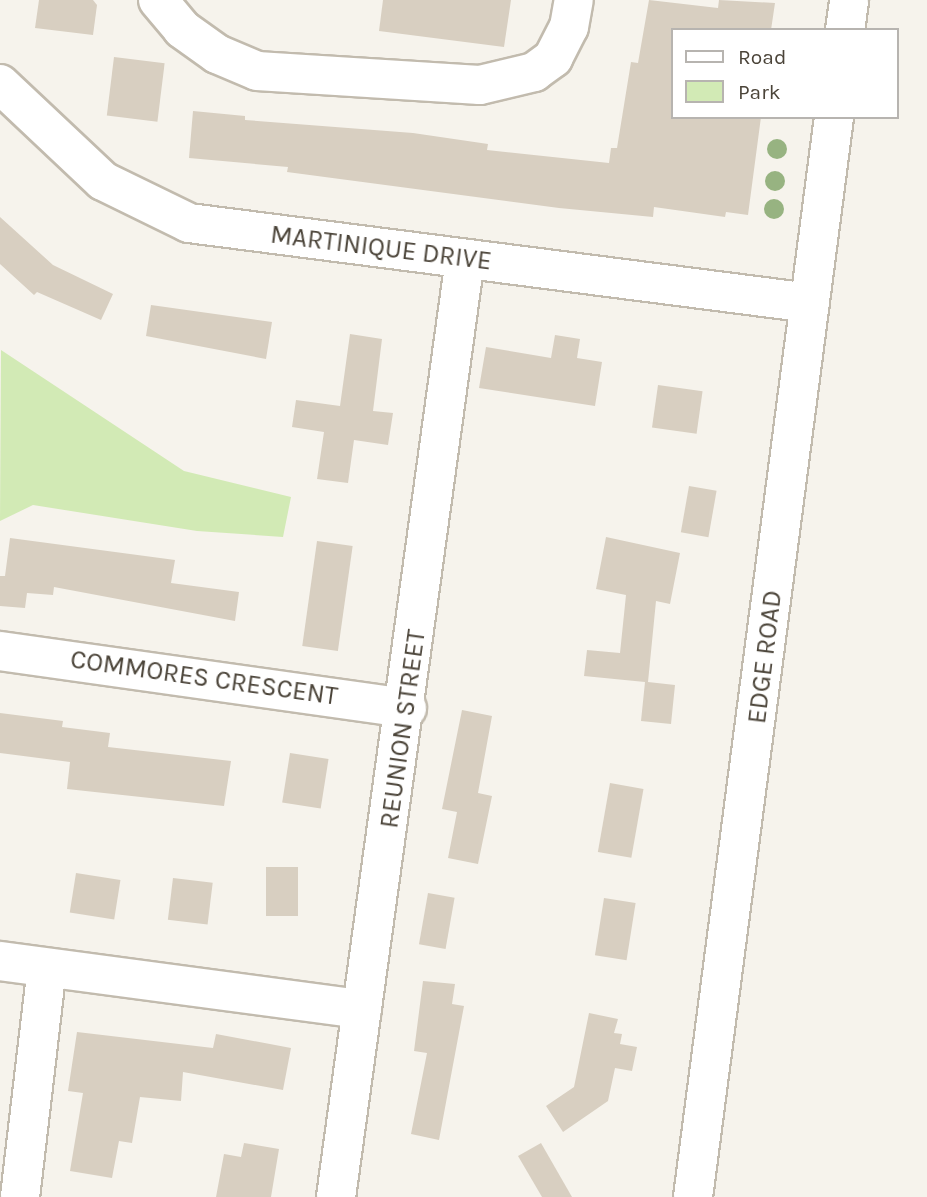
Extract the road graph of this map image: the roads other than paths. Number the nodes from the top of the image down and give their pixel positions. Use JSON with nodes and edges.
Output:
{"nodes":[{"id":1,"x":158,"y":0,"type":"edge"},
{"id":2,"x":574,"y":0,"type":"edge"},
{"id":3,"x":849,"y":0,"type":"edge"},
{"id":4,"x":845,"y":28,"type":"edge"},
{"id":5,"x":0,"y":83,"type":"edge"},
{"id":6,"x":834,"y":119,"type":"edge"},
{"id":7,"x":465,"y":260,"type":"junction"},
{"id":8,"x":810,"y":303,"type":"junction"},
{"id":9,"x":0,"y":651,"type":"edge"},
{"id":10,"x":407,"y":708,"type":"junction"},
{"id":11,"x":0,"y":961,"type":"edge"},
{"id":12,"x":47,"y":968,"type":"junction"},
{"id":13,"x":362,"y":1009,"type":"junction"},
{"id":14,"x":20,"y":1197,"type":"edge"},
{"id":15,"x":336,"y":1197,"type":"edge"},
{"id":16,"x":693,"y":1197,"type":"edge"}],
"edges":[{"from":1,"to":2,"type":"street"},
{"from":3,"to":4,"type":"street"},
{"from":5,"to":7,"type":"street","name":"MARTINIQUE DRIVE"},
{"from":6,"to":8,"type":"street","name":"EDGE ROAD"},
{"from":7,"to":8,"type":"street","name":"MARTINIQUE DRIVE"},
{"from":7,"to":10,"type":"street","name":"REUNION STREET"},
{"from":8,"to":16,"type":"street","name":"EDGE ROAD"},
{"from":9,"to":10,"type":"street","name":"COMMORES CRESCENT"},
{"from":10,"to":13,"type":"street","name":"REUNION STREET"},
{"from":11,"to":12,"type":"street"},
{"from":12,"to":13,"type":"street"},
{"from":12,"to":14,"type":"street"},
{"from":13,"to":15,"type":"street","name":"REUNION STREET"}]}
